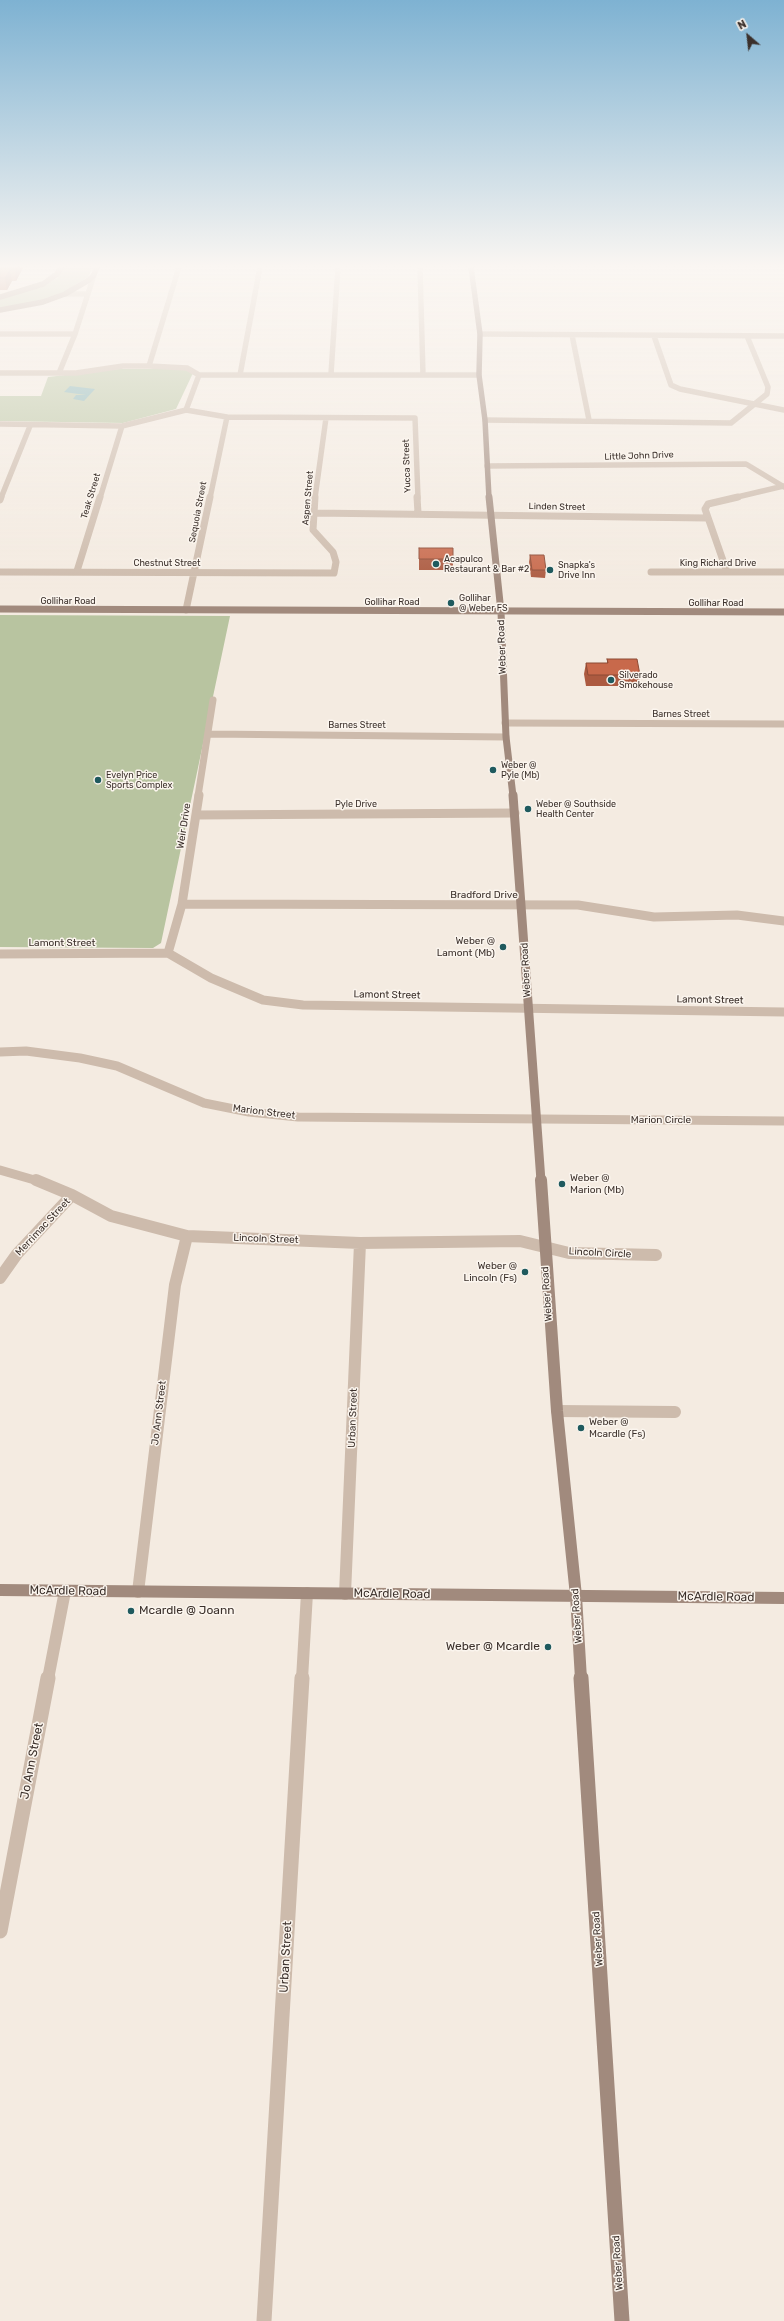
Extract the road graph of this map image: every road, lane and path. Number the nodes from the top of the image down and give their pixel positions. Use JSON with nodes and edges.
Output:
{"nodes":[{"id":1,"x":199,"y":375,"type":"edge"},
{"id":2,"x":479,"y":375,"type":"edge"},
{"id":3,"x":580,"y":375,"type":"edge"},
{"id":4,"x":668,"y":375,"type":"edge"},
{"id":5,"x":763,"y":375,"type":"edge"},
{"id":6,"x":754,"y":404,"type":"junction"},
{"id":7,"x":186,"y":410,"type":"junction"},
{"id":8,"x":784,"y":410,"type":"edge"},
{"id":9,"x":227,"y":417,"type":"junction"},
{"id":10,"x":326,"y":418,"type":"junction"},
{"id":11,"x":485,"y":420,"type":"junction"},
{"id":12,"x":589,"y":420,"type":"junction"},
{"id":13,"x":0,"y":424,"type":"edge"},
{"id":14,"x":30,"y":426,"type":"junction"},
{"id":15,"x":122,"y":426,"type":"junction"},
{"id":16,"x":487,"y":466,"type":"junction"},
{"id":17,"x":784,"y":486,"type":"edge"},
{"id":18,"x":0,"y":500,"type":"edge"},
{"id":19,"x":418,"y":512,"type":"junction"},
{"id":20,"x":314,"y":513,"type":"junction"},
{"id":21,"x":490,"y":516,"type":"junction"},
{"id":22,"x":707,"y":518,"type":"junction"},
{"id":23,"x":0,"y":572,"type":"edge"},
{"id":24,"x":77,"y":572,"type":"junction"},
{"id":25,"x":195,"y":572,"type":"junction"},
{"id":26,"x":651,"y":572,"type":"dead end"},
{"id":27,"x":727,"y":572,"type":"junction"},
{"id":28,"x":784,"y":572,"type":"edge"},
{"id":29,"x":334,"y":573,"type":"joint"},
{"id":30,"x":0,"y":610,"type":"edge"},
{"id":31,"x":186,"y":610,"type":"junction"},
{"id":32,"x":501,"y":612,"type":"junction"},
{"id":33,"x":784,"y":612,"type":"edge"},
{"id":34,"x":213,"y":700,"type":"dead end"},
{"id":35,"x":505,"y":723,"type":"junction"},
{"id":36,"x":784,"y":724,"type":"edge"},
{"id":37,"x":209,"y":734,"type":"junction"},
{"id":38,"x":506,"y":737,"type":"junction"},
{"id":39,"x":515,"y":813,"type":"junction"},
{"id":40,"x":197,"y":815,"type":"junction"},
{"id":41,"x":182,"y":904,"type":"junction"},
{"id":42,"x":522,"y":906,"type":"junction"},
{"id":43,"x":784,"y":921,"type":"edge"},
{"id":44,"x":168,"y":953,"type":"junction"},
{"id":45,"x":0,"y":954,"type":"edge"},
{"id":46,"x":528,"y":1009,"type":"junction"},
{"id":47,"x":784,"y":1012,"type":"edge"},
{"id":48,"x":0,"y":1052,"type":"edge"},
{"id":49,"x":537,"y":1119,"type":"junction"},
{"id":50,"x":784,"y":1121,"type":"edge"},
{"id":51,"x":0,"y":1170,"type":"edge"},
{"id":52,"x":72,"y":1195,"type":"junction"},
{"id":53,"x":188,"y":1236,"type":"junction"},
{"id":54,"x":360,"y":1243,"type":"junction"},
{"id":55,"x":544,"y":1246,"type":"junction"},
{"id":56,"x":656,"y":1255,"type":"dead end"},
{"id":57,"x":0,"y":1278,"type":"edge"},
{"id":58,"x":556,"y":1411,"type":"junction"},
{"id":59,"x":675,"y":1412,"type":"dead end"},
{"id":60,"x":0,"y":1590,"type":"edge"},
{"id":61,"x":65,"y":1591,"type":"junction"},
{"id":62,"x":138,"y":1592,"type":"junction"},
{"id":63,"x":307,"y":1593,"type":"junction"},
{"id":64,"x":345,"y":1594,"type":"junction"},
{"id":65,"x":576,"y":1596,"type":"junction"},
{"id":66,"x":784,"y":1598,"type":"edge"},
{"id":67,"x":0,"y":1931,"type":"edge"},
{"id":68,"x":264,"y":2321,"type":"edge"},
{"id":69,"x":622,"y":2321,"type":"edge"}],
"edges":[{"from":1,"to":7,"type":"street"},
{"from":2,"to":11,"type":"main road","name":"Weber Road"},
{"from":3,"to":12,"type":"street"},
{"from":4,"to":6,"type":"street"},
{"from":5,"to":6,"type":"street"},
{"from":6,"to":8,"type":"street"},
{"from":6,"to":12,"type":"street"},
{"from":7,"to":9,"type":"street"},
{"from":7,"to":15,"type":"street"},
{"from":9,"to":10,"type":"street"},
{"from":9,"to":25,"type":"street","name":"Sequoia Street"},
{"from":10,"to":19,"type":"street","name":"Yucca Street"},
{"from":10,"to":20,"type":"street","name":"Aspen Street"},
{"from":11,"to":12,"type":"street"},
{"from":11,"to":16,"type":"main road","name":"Weber Road"},
{"from":13,"to":14,"type":"street"},
{"from":14,"to":15,"type":"street"},
{"from":14,"to":18,"type":"street"},
{"from":15,"to":24,"type":"street","name":"Teak Street"},
{"from":16,"to":17,"type":"street","name":"Little John Drive"},
{"from":16,"to":21,"type":"main road","name":"Weber Road"},
{"from":17,"to":22,"type":"street"},
{"from":19,"to":20,"type":"street","name":"Linden Street"},
{"from":19,"to":21,"type":"street","name":"Linden Street"},
{"from":20,"to":29,"type":"street","name":"Aspen Street"},
{"from":21,"to":22,"type":"street","name":"Linden Street"},
{"from":21,"to":32,"type":"main road","name":"Weber Road"},
{"from":22,"to":27,"type":"street"},
{"from":23,"to":24,"type":"street","name":"Chestnut Street"},
{"from":24,"to":25,"type":"street","name":"Chestnut Street"},
{"from":25,"to":29,"type":"street","name":"Chestnut Street"},
{"from":25,"to":31,"type":"street","name":"Sequoia Street"},
{"from":26,"to":27,"type":"street","name":"King Richard Drive"},
{"from":27,"to":28,"type":"street","name":"King Richard Drive"},
{"from":30,"to":31,"type":"main road","name":"Gollihar Road"},
{"from":31,"to":32,"type":"main road","name":"Gollihar Road"},
{"from":32,"to":33,"type":"main road","name":"Gollihar Road"},
{"from":32,"to":35,"type":"main road","name":"Weber Road"},
{"from":34,"to":37,"type":"street","name":"Weir Drive"},
{"from":35,"to":36,"type":"street","name":"Barnes Street"},
{"from":35,"to":38,"type":"main road","name":"Weber Road"},
{"from":37,"to":38,"type":"street","name":"Barnes Street"},
{"from":37,"to":40,"type":"street","name":"Weir Drive"},
{"from":38,"to":39,"type":"main road","name":"Weber Road"},
{"from":39,"to":40,"type":"street","name":"Pyle Drive"},
{"from":39,"to":42,"type":"main road","name":"Weber Road"},
{"from":40,"to":41,"type":"street","name":"Weir Drive"},
{"from":41,"to":42,"type":"street","name":"Bradford Drive"},
{"from":41,"to":44,"type":"street","name":"Weir Drive"},
{"from":42,"to":43,"type":"street","name":"Bradford Drive"},
{"from":42,"to":46,"type":"main road","name":"Weber Road"},
{"from":44,"to":45,"type":"street","name":"Lamont Street"},
{"from":44,"to":46,"type":"street","name":"Lamont Street"},
{"from":46,"to":47,"type":"street","name":"Lamont Street"},
{"from":46,"to":49,"type":"main road","name":"Weber Road"},
{"from":48,"to":49,"type":"street","name":"Marion Street"},
{"from":49,"to":50,"type":"street","name":"Marion Circle"},
{"from":49,"to":55,"type":"main road","name":"Weber Road"},
{"from":51,"to":52,"type":"street","name":"Lincoln Street"},
{"from":52,"to":53,"type":"street","name":"Lincoln Street"},
{"from":52,"to":57,"type":"street","name":"Merrimac Street"},
{"from":53,"to":54,"type":"street","name":"Lincoln Street"},
{"from":53,"to":62,"type":"street","name":"Jo Ann Street"},
{"from":54,"to":55,"type":"street","name":"Lincoln Street"},
{"from":54,"to":64,"type":"street","name":"Urban Street"},
{"from":55,"to":56,"type":"street","name":"Lincoln Circle"},
{"from":55,"to":58,"type":"main road","name":"Weber Road"},
{"from":58,"to":59,"type":"street"},
{"from":58,"to":65,"type":"main road","name":"Weber Road"},
{"from":60,"to":61,"type":"main road","name":"McArdle Road"},
{"from":61,"to":62,"type":"main road","name":"McArdle Road"},
{"from":61,"to":67,"type":"street","name":"Jo Ann Street"},
{"from":62,"to":63,"type":"main road","name":"McArdle Road"},
{"from":63,"to":64,"type":"main road","name":"McArdle Road"},
{"from":63,"to":68,"type":"street","name":"Urban Street"},
{"from":64,"to":65,"type":"main road","name":"McArdle Road"},
{"from":65,"to":66,"type":"main road","name":"McArdle Road"},
{"from":65,"to":69,"type":"main road","name":"Weber Road"}]}
